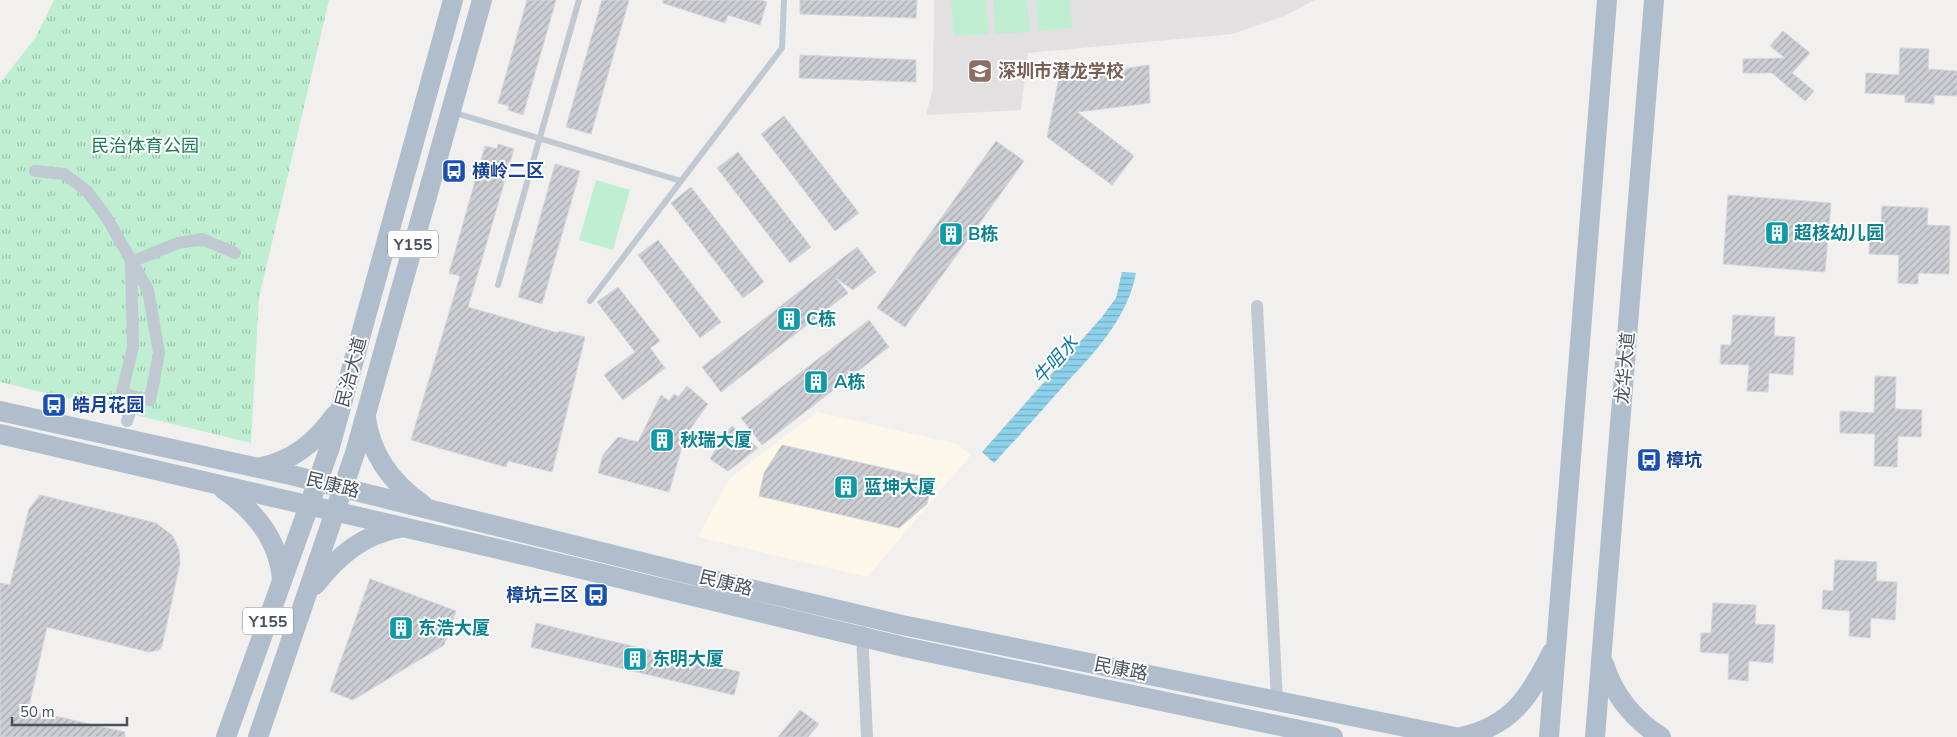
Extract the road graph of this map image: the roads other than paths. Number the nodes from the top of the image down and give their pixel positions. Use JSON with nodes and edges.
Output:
{"nodes":[{"id":1,"x":453,"y":0,"type":"edge"},
{"id":2,"x":482,"y":0,"type":"edge"},
{"id":3,"x":579,"y":0,"type":"edge"},
{"id":4,"x":784,"y":0,"type":"edge"},
{"id":5,"x":1607,"y":0,"type":"edge"},
{"id":6,"x":1654,"y":0,"type":"edge"},
{"id":7,"x":450,"y":111,"type":"junction"},
{"id":8,"x":540,"y":138,"type":"junction"},
{"id":9,"x":35,"y":171,"type":"dead end"},
{"id":10,"x":681,"y":181,"type":"junction"},
{"id":11,"x":235,"y":252,"type":"dead end"},
{"id":12,"x":131,"y":262,"type":"junction"},
{"id":13,"x":498,"y":285,"type":"dead end"},
{"id":14,"x":590,"y":301,"type":"dead end"},
{"id":15,"x":1257,"y":306,"type":"dead end"},
{"id":16,"x":135,"y":397,"type":"junction"},
{"id":17,"x":342,"y":406,"type":"junction"},
{"id":18,"x":0,"y":411,"type":"edge"},
{"id":19,"x":365,"y":416,"type":"junction"},
{"id":20,"x":127,"y":421,"type":"dead end"},
{"id":21,"x":0,"y":434,"type":"edge"},
{"id":22,"x":107,"y":434,"type":"junction"},
{"id":23,"x":102,"y":458,"type":"junction"},
{"id":24,"x":256,"y":468,"type":"junction"},
{"id":25,"x":318,"y":482,"type":"junction"},
{"id":26,"x":217,"y":484,"type":"junction"},
{"id":27,"x":344,"y":488,"type":"junction"},
{"id":28,"x":310,"y":505,"type":"junction"},
{"id":29,"x":425,"y":507,"type":"junction"},
{"id":30,"x":336,"y":511,"type":"junction"},
{"id":31,"x":404,"y":527,"type":"junction"},
{"id":32,"x":282,"y":582,"type":"junction"},
{"id":33,"x":304,"y":604,"type":"junction"},
{"id":34,"x":862,"y":616,"type":"junction"},
{"id":35,"x":863,"y":638,"type":"junction"},
{"id":36,"x":1556,"y":644,"type":"junction"},
{"id":37,"x":1602,"y":658,"type":"junction"},
{"id":38,"x":1277,"y":701,"type":"junction"},
{"id":39,"x":1280,"y":731,"type":"edge"},
{"id":40,"x":226,"y":737,"type":"edge"},
{"id":41,"x":258,"y":737,"type":"edge"},
{"id":42,"x":867,"y":737,"type":"edge"},
{"id":43,"x":1333,"y":737,"type":"edge"},
{"id":44,"x":1455,"y":737,"type":"edge"},
{"id":45,"x":1461,"y":737,"type":"edge"},
{"id":46,"x":1549,"y":737,"type":"edge"},
{"id":47,"x":1596,"y":737,"type":"edge"},
{"id":48,"x":1662,"y":737,"type":"edge"}],
"edges":[{"from":1,"to":17,"type":"main road","name":"民治大道","number":"Y155"},
{"from":2,"to":7,"type":"main road","name":"民治大道","number":"Y155"},
{"from":3,"to":8,"type":"lane"},
{"from":4,"to":10,"type":"lane"},
{"from":5,"to":36,"type":"main road"},
{"from":6,"to":37,"type":"main road","name":"龙华大道"},
{"from":7,"to":8,"type":"lane"},
{"from":7,"to":19,"type":"main road","name":"民治大道","number":"Y155"},
{"from":8,"to":10,"type":"lane"},
{"from":8,"to":13,"type":"lane"},
{"from":9,"to":12,"type":"street"},
{"from":10,"to":14,"type":"lane"},
{"from":11,"to":12,"type":"street"},
{"from":12,"to":16,"type":"street"},
{"from":12,"to":16,"type":"street"},
{"from":15,"to":38,"type":"street"},
{"from":16,"to":20,"type":"street"},
{"from":17,"to":24,"type":"main road"},
{"from":17,"to":25,"type":"main road","name":"民治大道","number":"Y155"},
{"from":18,"to":22,"type":"main road","name":"民康路"},
{"from":19,"to":27,"type":"main road","name":"民治大道","number":"Y155"},
{"from":19,"to":29,"type":"main road"},
{"from":21,"to":23,"type":"main road","name":"民康路"},
{"from":22,"to":23,"type":"main road"},
{"from":22,"to":24,"type":"main road","name":"民康路"},
{"from":23,"to":26,"type":"main road","name":"民康路"},
{"from":24,"to":25,"type":"main road","name":"民康路"},
{"from":25,"to":27,"type":"main road","name":"民康路"},
{"from":25,"to":28,"type":"main road","name":"民治大道","number":"Y155"},
{"from":26,"to":28,"type":"main road","name":"民康路"},
{"from":26,"to":32,"type":"main road"},
{"from":27,"to":29,"type":"main road","name":"民康路"},
{"from":27,"to":30,"type":"main road","name":"民治大道","number":"Y155"},
{"from":28,"to":30,"type":"main road","name":"民康路"},
{"from":28,"to":32,"type":"main road","name":"民治大道","number":"Y155"},
{"from":29,"to":34,"type":"main road","name":"民康路"},
{"from":30,"to":31,"type":"main road","name":"民康路"},
{"from":30,"to":33,"type":"main road","name":"民治大道","number":"Y155"},
{"from":31,"to":33,"type":"main road"},
{"from":31,"to":35,"type":"main road","name":"民康路"},
{"from":32,"to":40,"type":"main road","name":"民治大道","number":"Y155"},
{"from":33,"to":41,"type":"main road","name":"民治大道","number":"Y155"},
{"from":34,"to":35,"type":"street"},
{"from":34,"to":38,"type":"main road","name":"民康路"},
{"from":35,"to":39,"type":"main road","name":"民康路"},
{"from":35,"to":42,"type":"street"},
{"from":36,"to":45,"type":"main road"},
{"from":36,"to":46,"type":"main road"},
{"from":37,"to":47,"type":"main road","name":"龙华大道"},
{"from":37,"to":48,"type":"main road"},
{"from":38,"to":44,"type":"main road","name":"民康路"},
{"from":39,"to":43,"type":"main road","name":"民康路"}]}
